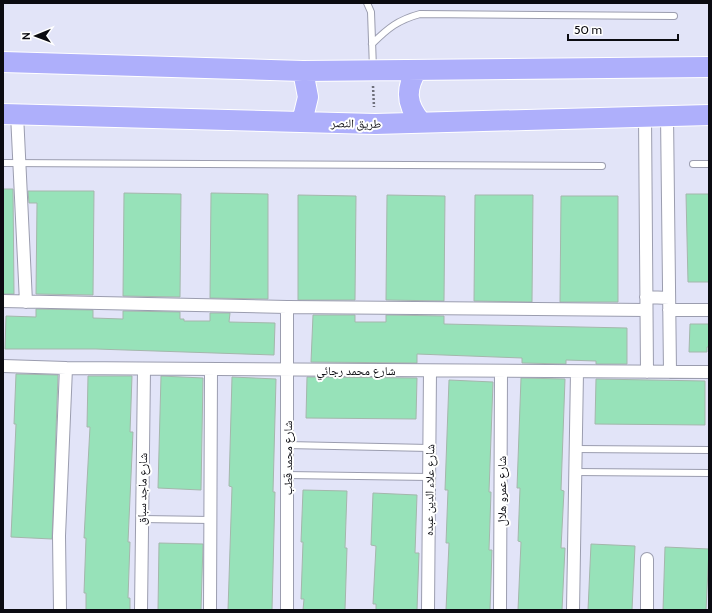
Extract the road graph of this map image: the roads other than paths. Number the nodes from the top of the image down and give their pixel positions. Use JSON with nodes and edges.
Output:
{"nodes":[{"id":1,"x":367,"y":3,"type":"edge"},
{"id":2,"x":674,"y":16,"type":"dead end"},
{"id":3,"x":372,"y":44,"type":"junction"},
{"id":4,"x":3,"y":62,"type":"edge"},
{"id":5,"x":709,"y":67,"type":"edge"},
{"id":6,"x":417,"y":70,"type":"junction"},
{"id":7,"x":303,"y":71,"type":"junction"},
{"id":8,"x":373,"y":71,"type":"junction"},
{"id":9,"x":10,"y":114,"type":"edge"},
{"id":10,"x":667,"y":115,"type":"junction"},
{"id":11,"x":709,"y":115,"type":"edge"},
{"id":12,"x":644,"y":116,"type":"junction"},
{"id":13,"x":302,"y":122,"type":"junction"},
{"id":14,"x":421,"y":122,"type":"junction"},
{"id":15,"x":3,"y":163,"type":"edge"},
{"id":16,"x":19,"y":163,"type":"junction"},
{"id":17,"x":693,"y":164,"type":"dead end"},
{"id":18,"x":709,"y":164,"type":"edge"},
{"id":19,"x":602,"y":166,"type":"dead end"},
{"id":20,"x":646,"y":297,"type":"junction"},
{"id":21,"x":669,"y":298,"type":"junction"},
{"id":22,"x":3,"y":301,"type":"edge"},
{"id":23,"x":26,"y":302,"type":"junction"},
{"id":24,"x":287,"y":307,"type":"junction"},
{"id":25,"x":646,"y":310,"type":"junction"},
{"id":26,"x":669,"y":310,"type":"junction"},
{"id":27,"x":709,"y":310,"type":"edge"},
{"id":28,"x":3,"y":366,"type":"edge"},
{"id":29,"x":66,"y":368,"type":"junction"},
{"id":30,"x":144,"y":369,"type":"junction"},
{"id":31,"x":211,"y":369,"type":"junction"},
{"id":32,"x":287,"y":370,"type":"junction"},
{"id":33,"x":430,"y":371,"type":"junction"},
{"id":34,"x":501,"y":371,"type":"junction"},
{"id":35,"x":577,"y":372,"type":"junction"},
{"id":36,"x":647,"y":372,"type":"junction"},
{"id":37,"x":670,"y":372,"type":"junction"},
{"id":38,"x":709,"y":372,"type":"edge"},
{"id":39,"x":287,"y":446,"type":"junction"},
{"id":40,"x":429,"y":448,"type":"junction"},
{"id":41,"x":576,"y":449,"type":"junction"},
{"id":42,"x":709,"y":450,"type":"edge"},
{"id":43,"x":575,"y":472,"type":"junction"},
{"id":44,"x":709,"y":473,"type":"edge"},
{"id":45,"x":287,"y":475,"type":"junction"},
{"id":46,"x":429,"y":477,"type":"junction"},
{"id":47,"x":142,"y":519,"type":"junction"},
{"id":48,"x":211,"y":520,"type":"junction"},
{"id":49,"x":647,"y":559,"type":"dead end"},
{"id":50,"x":60,"y":610,"type":"edge"},
{"id":51,"x":141,"y":610,"type":"edge"},
{"id":52,"x":210,"y":610,"type":"edge"},
{"id":53,"x":287,"y":610,"type":"edge"},
{"id":54,"x":428,"y":610,"type":"edge"},
{"id":55,"x":500,"y":610,"type":"edge"},
{"id":56,"x":573,"y":610,"type":"edge"},
{"id":57,"x":647,"y":610,"type":"edge"}],
"edges":[{"from":1,"to":3,"type":"lane"},
{"from":2,"to":3,"type":"lane"},
{"from":3,"to":8,"type":"lane"},
{"from":4,"to":7,"type":"highway"},
{"from":5,"to":6,"type":"highway"},
{"from":6,"to":8,"type":"highway"},
{"from":6,"to":14,"type":"highway"},
{"from":7,"to":8,"type":"highway"},
{"from":7,"to":13,"type":"highway"},
{"from":9,"to":13,"type":"highway","name":"طريق النصر"},
{"from":9,"to":16,"type":"street"},
{"from":10,"to":11,"type":"highway","name":"طريق النصر"},
{"from":10,"to":12,"type":"highway","name":"طريق النصر"},
{"from":10,"to":21,"type":"street"},
{"from":12,"to":14,"type":"highway","name":"طريق النصر"},
{"from":12,"to":20,"type":"street"},
{"from":13,"to":14,"type":"highway","name":"طريق النصر"},
{"from":15,"to":16,"type":"lane"},
{"from":16,"to":19,"type":"lane"},
{"from":16,"to":23,"type":"street"},
{"from":17,"to":18,"type":"lane"},
{"from":20,"to":21,"type":"street"},
{"from":20,"to":25,"type":"street"},
{"from":21,"to":26,"type":"street"},
{"from":22,"to":23,"type":"street"},
{"from":23,"to":24,"type":"street"},
{"from":24,"to":25,"type":"street"},
{"from":24,"to":32,"type":"street","name":"شارع محمد قطب"},
{"from":25,"to":36,"type":"street"},
{"from":26,"to":27,"type":"street"},
{"from":26,"to":37,"type":"street"},
{"from":28,"to":29,"type":"street","name":"شارع محمد رجائي"},
{"from":29,"to":30,"type":"street","name":"شارع محمد رجائي"},
{"from":29,"to":50,"type":"street"},
{"from":30,"to":31,"type":"street","name":"شارع محمد رجائي"},
{"from":30,"to":47,"type":"street","name":"شارع ماجد سباق"},
{"from":31,"to":32,"type":"street","name":"شارع محمد رجائي"},
{"from":31,"to":48,"type":"street"},
{"from":32,"to":33,"type":"street","name":"شارع محمد رجائي"},
{"from":32,"to":39,"type":"street","name":"شارع محمد قطب"},
{"from":33,"to":34,"type":"street","name":"شارع محمد رجائي"},
{"from":33,"to":40,"type":"street","name":"شارع علاء الدين عبده"},
{"from":34,"to":35,"type":"street","name":"شارع محمد رجائي"},
{"from":34,"to":55,"type":"street","name":"شارع عمرو هلال"},
{"from":35,"to":36,"type":"street","name":"شارع محمد رجائي"},
{"from":35,"to":41,"type":"street"},
{"from":36,"to":37,"type":"street","name":"شارع محمد رجائي"},
{"from":37,"to":38,"type":"street","name":"شارع محمد رجائي"},
{"from":39,"to":40,"type":"lane"},
{"from":39,"to":45,"type":"street","name":"شارع محمد قطب"},
{"from":40,"to":46,"type":"street","name":"شارع علاء الدين عبده"},
{"from":41,"to":42,"type":"lane"},
{"from":41,"to":43,"type":"street"},
{"from":43,"to":44,"type":"lane"},
{"from":43,"to":56,"type":"street"},
{"from":45,"to":46,"type":"lane"},
{"from":45,"to":53,"type":"street","name":"شارع محمد قطب"},
{"from":46,"to":54,"type":"street","name":"شارع علاء الدين عبده"},
{"from":47,"to":48,"type":"lane"},
{"from":47,"to":51,"type":"street","name":"شارع ماجد سباق"},
{"from":48,"to":52,"type":"street"},
{"from":49,"to":57,"type":"street"}]}
